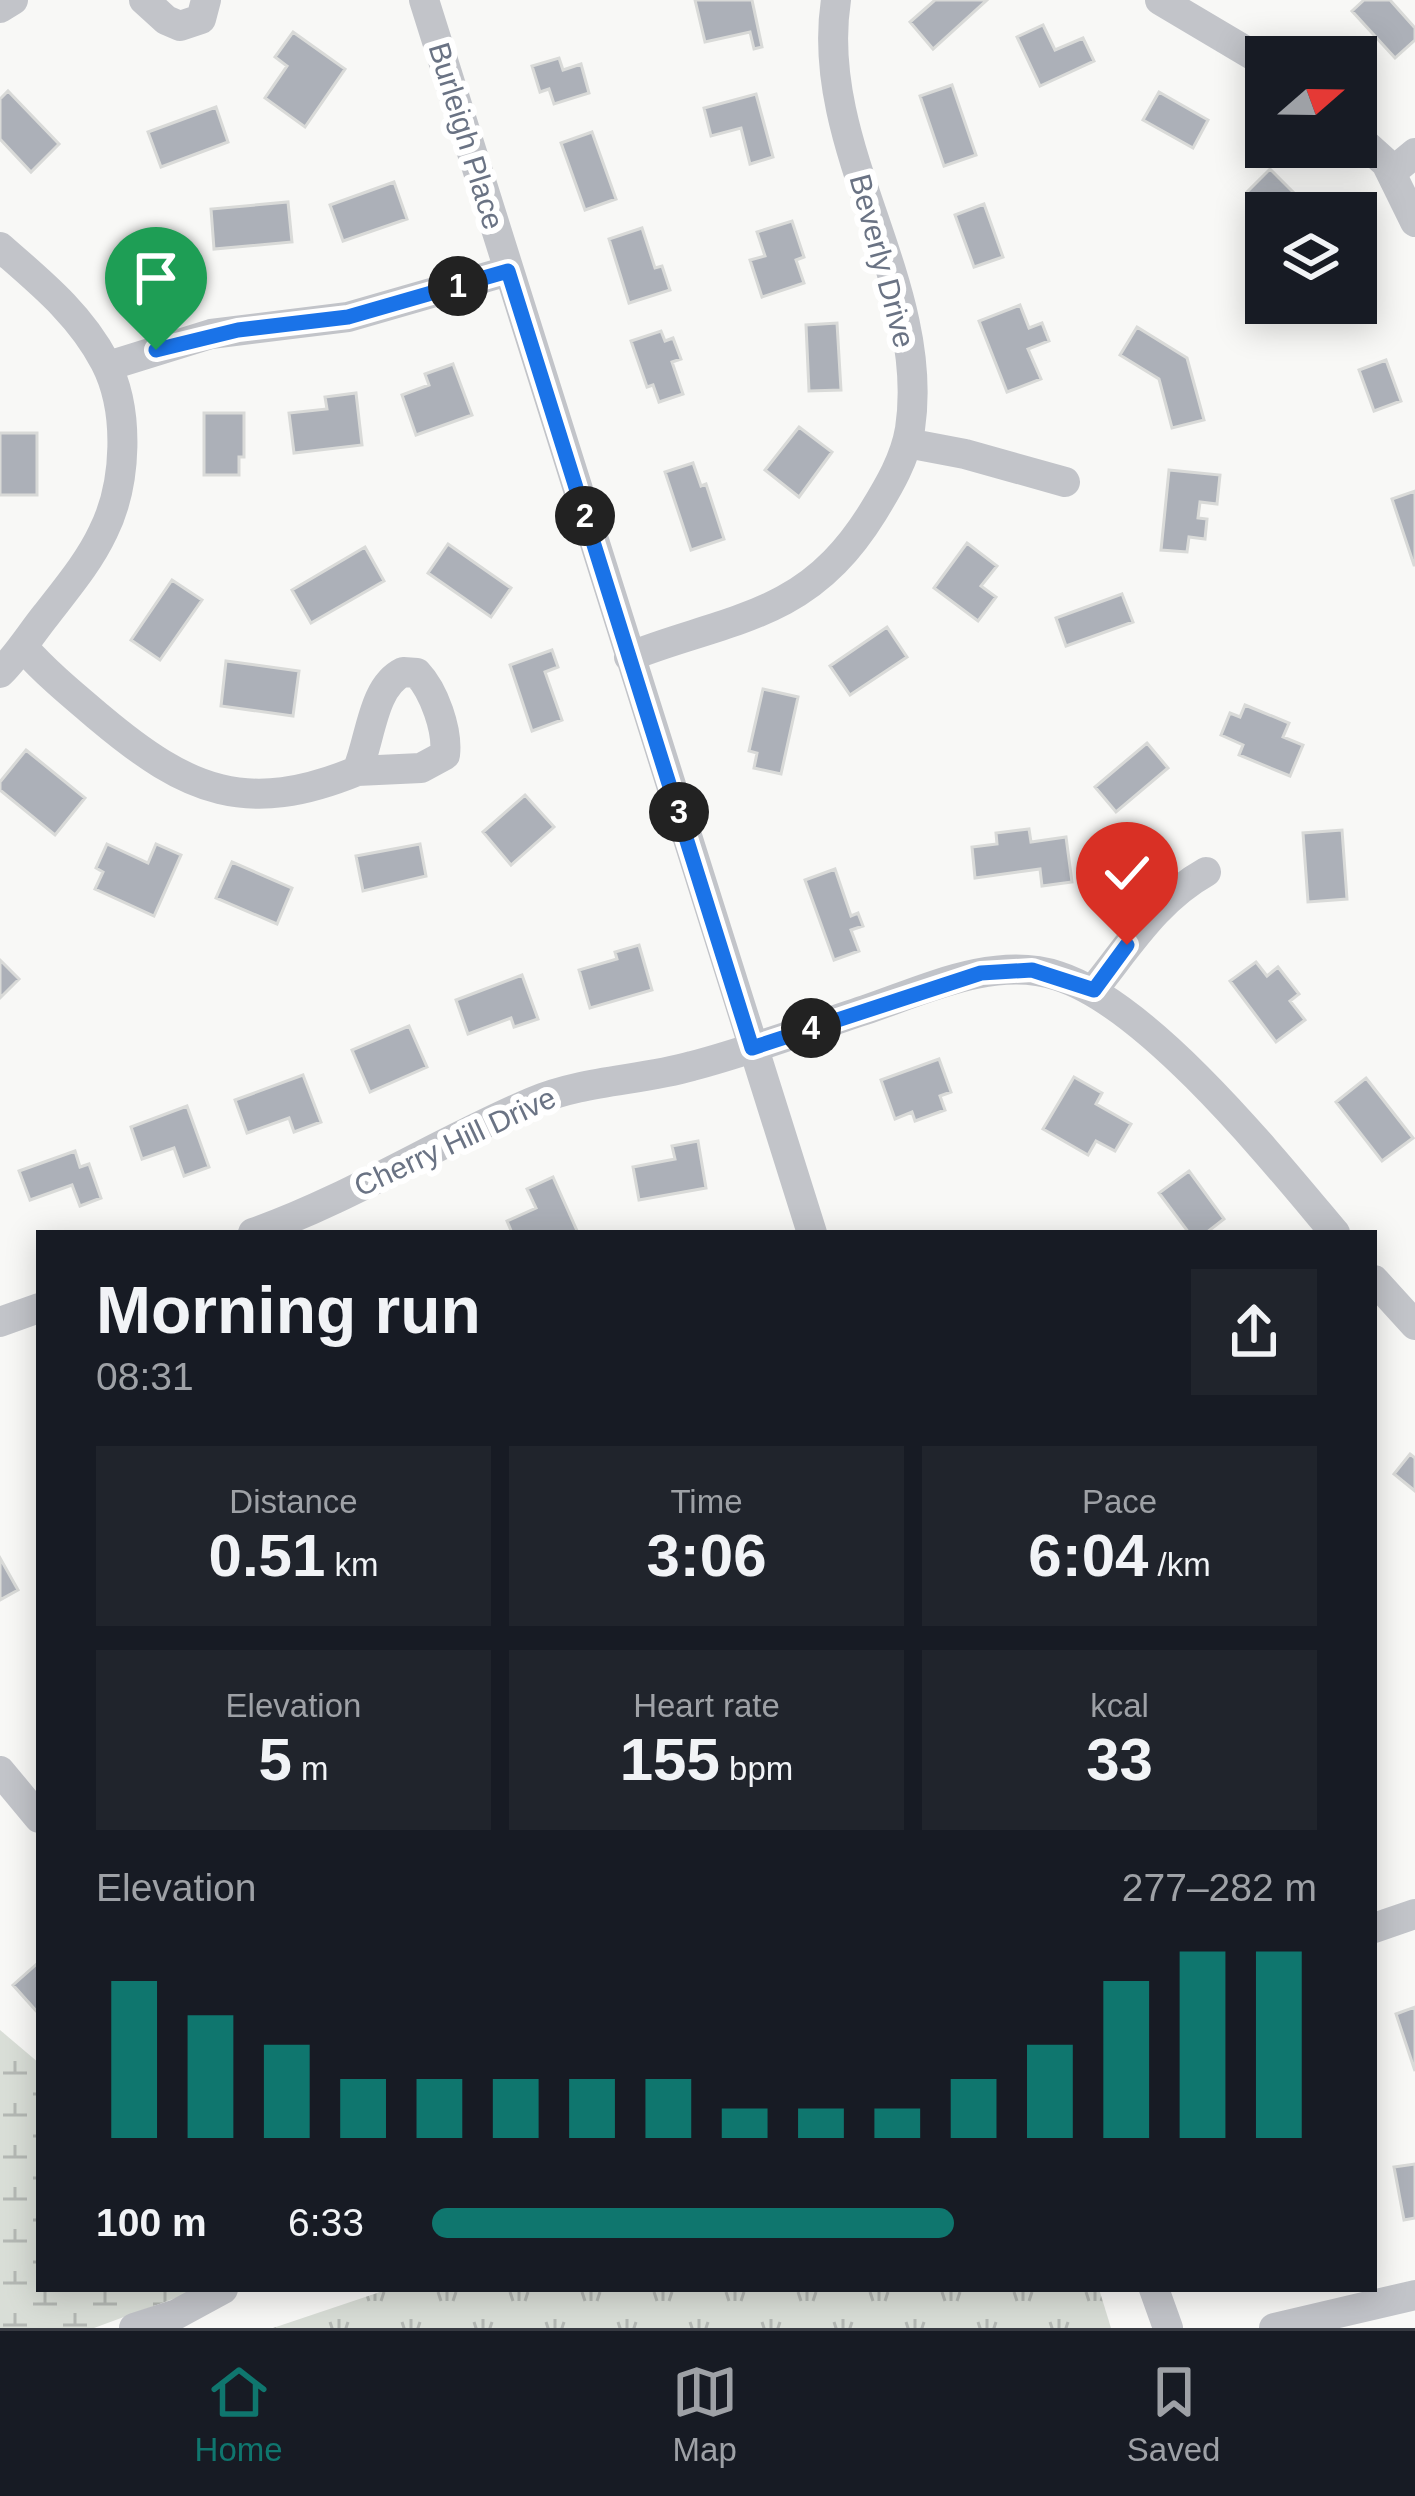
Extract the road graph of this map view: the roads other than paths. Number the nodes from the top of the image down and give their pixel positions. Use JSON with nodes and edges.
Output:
{"nodes":[{"id":1,"x":13,"y":0,"type":"edge"},
{"id":2,"x":144,"y":0,"type":"edge"},
{"id":3,"x":206,"y":0,"type":"edge"},
{"id":4,"x":424,"y":0,"type":"edge"},
{"id":5,"x":836,"y":0,"type":"edge"},
{"id":6,"x":1160,"y":0,"type":"edge"},
{"id":7,"x":0,"y":8,"type":"edge"},
{"id":8,"x":1245,"y":51,"type":"edge"},
{"id":9,"x":1403,"y":162,"type":"edge"},
{"id":10,"x":1415,"y":222,"type":"edge"},
{"id":11,"x":0,"y":247,"type":"edge"},
{"id":12,"x":508,"y":271,"type":"junction"},
{"id":13,"x":108,"y":366,"type":"junction"},
{"id":14,"x":907,"y":443,"type":"junction"},
{"id":15,"x":1065,"y":482,"type":"dead end"},
{"id":16,"x":24,"y":648,"type":"junction"},
{"id":17,"x":629,"y":657,"type":"junction"},
{"id":18,"x":0,"y":673,"type":"edge"},
{"id":19,"x":357,"y":771,"type":"dead end"},
{"id":20,"x":1206,"y":872,"type":"dead end"},
{"id":21,"x":1094,"y":990,"type":"junction"},
{"id":22,"x":752,"y":1048,"type":"junction"},
{"id":23,"x":260,"y":1230,"type":"edge"},
{"id":24,"x":811,"y":1230,"type":"edge"},
{"id":25,"x":1332,"y":1230,"type":"edge"},
{"id":26,"x":1377,"y":1283,"type":"edge"},
{"id":27,"x":36,"y":1309,"type":"edge"},
{"id":28,"x":0,"y":1322,"type":"edge"},
{"id":29,"x":1415,"y":1325,"type":"edge"},
{"id":30,"x":0,"y":1771,"type":"edge"},
{"id":31,"x":36,"y":1814,"type":"edge"},
{"id":32,"x":1415,"y":1914,"type":"edge"},
{"id":33,"x":1377,"y":1927,"type":"edge"},
{"id":34,"x":217,"y":2292,"type":"edge"},
{"id":35,"x":1155,"y":2292,"type":"edge"},
{"id":36,"x":1415,"y":2294,"type":"edge"},
{"id":37,"x":134,"y":2328,"type":"edge"},
{"id":38,"x":1168,"y":2328,"type":"edge"},
{"id":39,"x":1274,"y":2328,"type":"edge"}],
"edges":[{"from":1,"to":7,"type":"street"},
{"from":2,"to":3,"type":"street"},
{"from":4,"to":12,"type":"street","name":"Burleigh Place"},
{"from":5,"to":14,"type":"street","name":"Beverly Drive"},
{"from":6,"to":8,"type":"street"},
{"from":9,"to":10,"type":"street"},
{"from":11,"to":13,"type":"street"},
{"from":12,"to":13,"type":"street"},
{"from":12,"to":17,"type":"street","name":"Burleigh Place"},
{"from":13,"to":16,"type":"street"},
{"from":14,"to":15,"type":"street"},
{"from":14,"to":17,"type":"street","name":"Beverly Drive"},
{"from":16,"to":18,"type":"street"},
{"from":16,"to":19,"type":"street"},
{"from":17,"to":22,"type":"street","name":"Burleigh Place"},
{"from":20,"to":21,"type":"street"},
{"from":21,"to":22,"type":"street","name":"Cherry Hill Drive"},
{"from":21,"to":25,"type":"street","name":"Cherry Hill Drive"},
{"from":22,"to":23,"type":"street","name":"Cherry Hill Drive"},
{"from":22,"to":24,"type":"street","name":"Burleigh Place"},
{"from":26,"to":29,"type":"street"},
{"from":27,"to":28,"type":"street"},
{"from":30,"to":31,"type":"street"},
{"from":32,"to":33,"type":"street"},
{"from":34,"to":37,"type":"street"},
{"from":35,"to":38,"type":"street"},
{"from":36,"to":39,"type":"street"}]}
